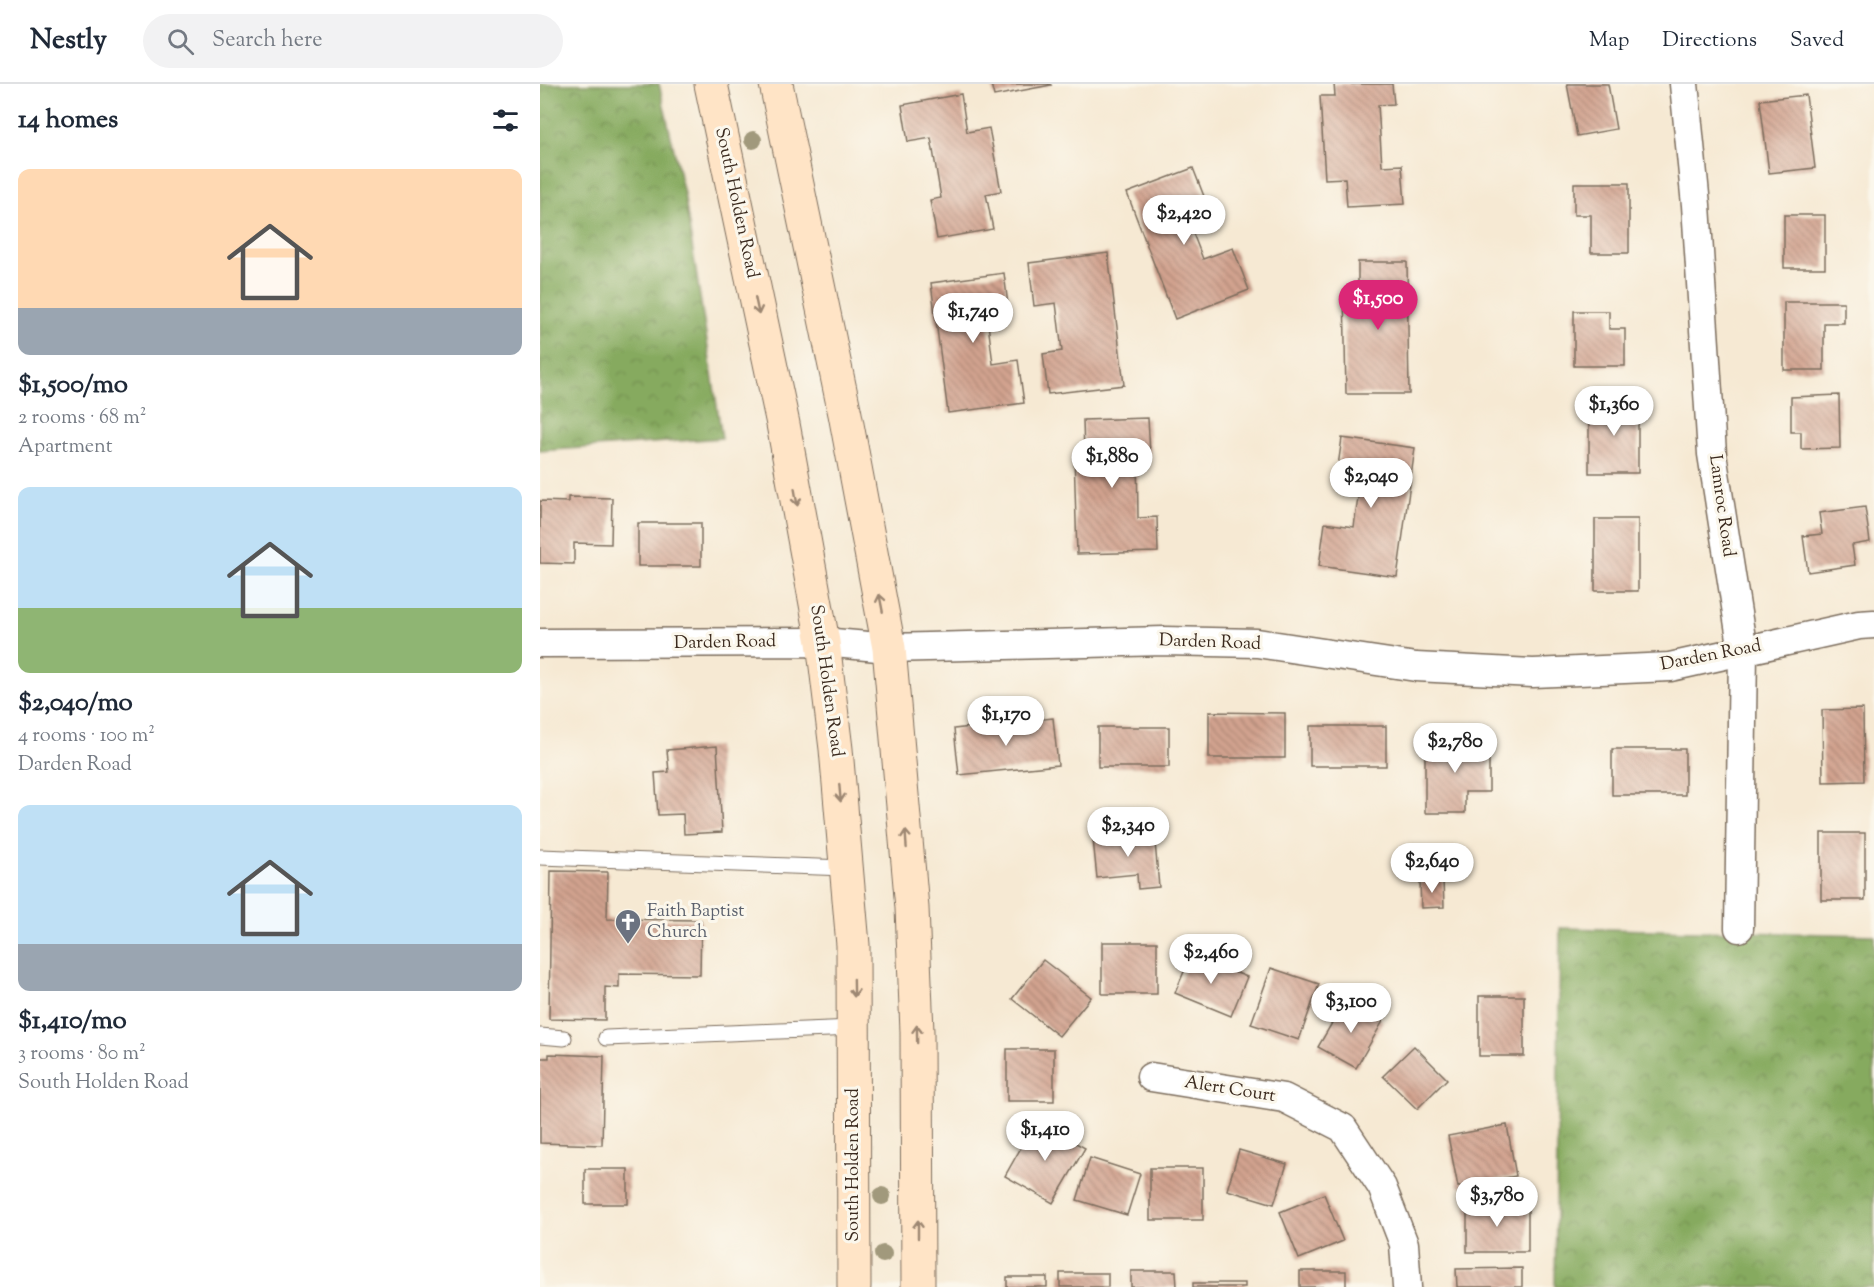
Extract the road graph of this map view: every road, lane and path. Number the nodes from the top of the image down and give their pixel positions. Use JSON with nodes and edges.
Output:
{"nodes":[{"id":1,"x":711,"y":84,"type":"edge"},
{"id":2,"x":776,"y":84,"type":"edge"},
{"id":3,"x":1684,"y":84,"type":"edge"},
{"id":4,"x":1874,"y":624,"type":"edge"},
{"id":5,"x":823,"y":642,"type":"junction"},
{"id":6,"x":540,"y":643,"type":"edge"},
{"id":7,"x":889,"y":648,"type":"junction"},
{"id":8,"x":1743,"y":651,"type":"junction"},
{"id":9,"x":540,"y":857,"type":"edge"},
{"id":10,"x":846,"y":868,"type":"junction"},
{"id":11,"x":1739,"y":928,"type":"dead end"},
{"id":12,"x":854,"y":1028,"type":"junction"},
{"id":13,"x":540,"y":1036,"type":"edge"},
{"id":14,"x":564,"y":1038,"type":"dead end"},
{"id":15,"x":606,"y":1038,"type":"dead end"},
{"id":16,"x":1151,"y":1077,"type":"dead end"},
{"id":17,"x":854,"y":1287,"type":"edge"},
{"id":18,"x":918,"y":1287,"type":"edge"},
{"id":19,"x":1407,"y":1287,"type":"edge"}],
"edges":[{"from":1,"to":5,"type":"main road","name":"South Holden Road","one_way":true},
{"from":7,"to":2,"type":"main road","one_way":true},
{"from":3,"to":8,"type":"street","name":"Lamroc Road"},
{"from":4,"to":8,"type":"street","name":"Darden Road"},
{"from":5,"to":6,"type":"street","name":"Darden Road"},
{"from":5,"to":7,"type":"street","name":"Darden Road"},
{"from":5,"to":10,"type":"main road","name":"South Holden Road","one_way":true},
{"from":7,"to":8,"type":"street","name":"Darden Road"},
{"from":18,"to":7,"type":"main road","one_way":true},
{"from":8,"to":11,"type":"street","name":"Lamroc Road"},
{"from":9,"to":10,"type":"lane"},
{"from":10,"to":12,"type":"main road","name":"South Holden Road","one_way":true},
{"from":12,"to":15,"type":"lane"},
{"from":12,"to":17,"type":"main road","name":"South Holden Road"},
{"from":13,"to":14,"type":"lane"},
{"from":16,"to":19,"type":"street","name":"Alert Court"}]}
